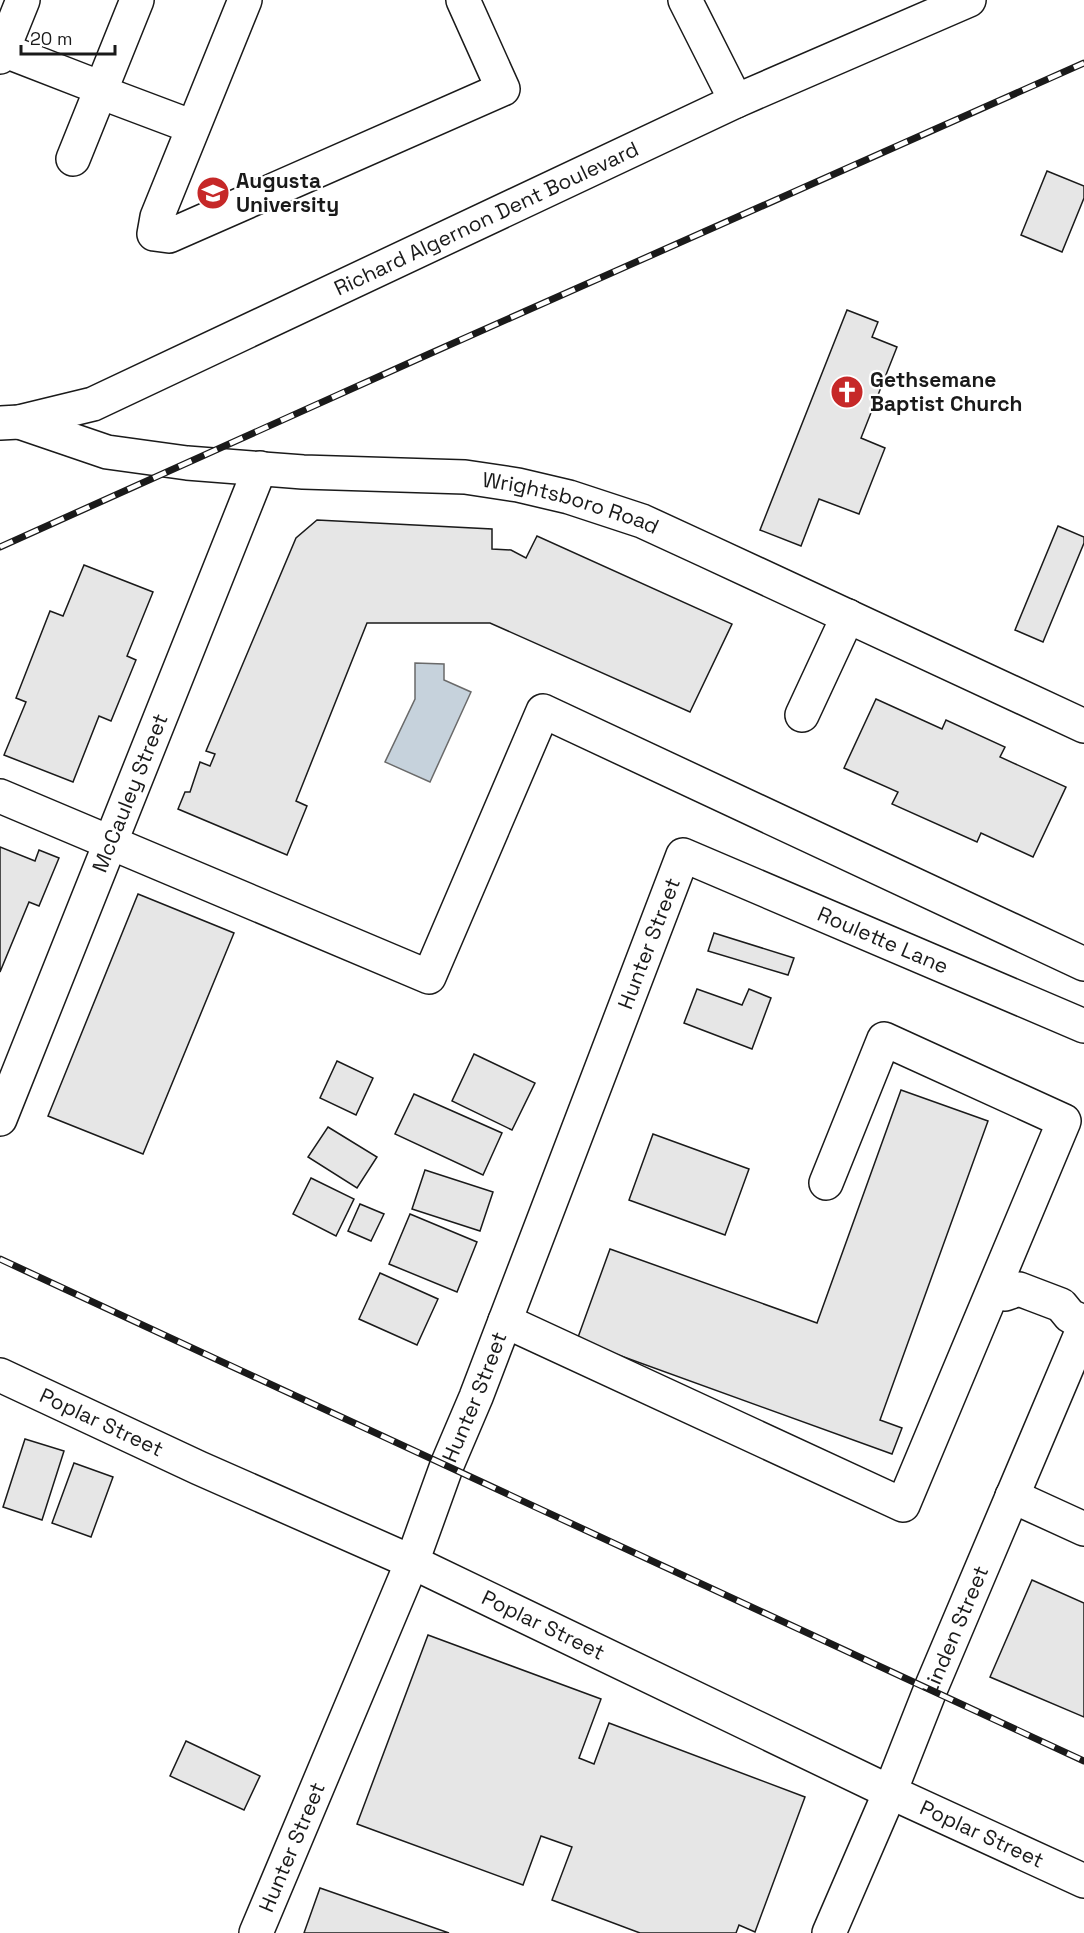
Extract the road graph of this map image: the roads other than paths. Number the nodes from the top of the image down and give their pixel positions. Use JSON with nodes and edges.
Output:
{"nodes":[{"id":1,"x":23,"y":0,"type":"edge"},
{"id":2,"x":137,"y":0,"type":"edge"},
{"id":3,"x":245,"y":0,"type":"edge"},
{"id":4,"x":463,"y":0,"type":"edge"},
{"id":5,"x":685,"y":0,"type":"edge"},
{"id":6,"x":969,"y":0,"type":"edge"},
{"id":7,"x":1,"y":59,"type":"edge"},
{"id":8,"x":101,"y":90,"type":"junction"},
{"id":9,"x":736,"y":101,"type":"junction"},
{"id":10,"x":197,"y":118,"type":"junction"},
{"id":11,"x":73,"y":159,"type":"dead end"},
{"id":12,"x":10,"y":422,"type":"edge"},
{"id":13,"x":260,"y":468,"type":"junction"},
{"id":14,"x":848,"y":616,"type":"junction"},
{"id":15,"x":802,"y":715,"type":"dead end"},
{"id":16,"x":1084,"y":726,"type":"edge"},
{"id":17,"x":0,"y":796,"type":"edge"},
{"id":18,"x":111,"y":842,"type":"junction"},
{"id":19,"x":683,"y":855,"type":"joint"},
{"id":20,"x":1084,"y":964,"type":"edge"},
{"id":21,"x":1084,"y":1026,"type":"edge"},
{"id":22,"x":0,"y":1119,"type":"edge"},
{"id":23,"x":826,"y":1183,"type":"dead end"},
{"id":24,"x":999,"y":1292,"type":"junction"},
{"id":25,"x":505,"y":1321,"type":"junction"},
{"id":26,"x":1079,"y":1322,"type":"edge"},
{"id":27,"x":0,"y":1375,"type":"edge"},
{"id":28,"x":1012,"y":1496,"type":"junction"},
{"id":29,"x":1084,"y":1529,"type":"edge"},
{"id":30,"x":412,"y":1562,"type":"junction"},
{"id":31,"x":890,"y":1792,"type":"junction"},
{"id":32,"x":1084,"y":1881,"type":"edge"},
{"id":33,"x":256,"y":1933,"type":"edge"},
{"id":34,"x":829,"y":1933,"type":"edge"}],
"edges":[{"from":1,"to":7,"type":"street"},
{"from":2,"to":8,"type":"street"},
{"from":3,"to":10,"type":"street"},
{"from":4,"to":10,"type":"street"},
{"from":5,"to":9,"type":"street"},
{"from":6,"to":9,"type":"street","name":"Richard Algernon Dent Boulevard"},
{"from":7,"to":8,"type":"street"},
{"from":8,"to":10,"type":"street"},
{"from":8,"to":11,"type":"street"},
{"from":9,"to":12,"type":"street","name":"Richard Algernon Dent Boulevard"},
{"from":12,"to":13,"type":"street","name":"Wrightsboro Road"},
{"from":13,"to":14,"type":"street","name":"Wrightsboro Road"},
{"from":13,"to":18,"type":"street","name":"McCauley Street"},
{"from":14,"to":15,"type":"street"},
{"from":14,"to":16,"type":"street","name":"Wrightsboro Road"},
{"from":17,"to":18,"type":"street"},
{"from":18,"to":20,"type":"street"},
{"from":18,"to":22,"type":"street","name":"McCauley Street"},
{"from":19,"to":21,"type":"street","name":"Roulette Lane"},
{"from":19,"to":25,"type":"street","name":"Hunter Street"},
{"from":23,"to":24,"type":"street"},
{"from":24,"to":25,"type":"street"},
{"from":24,"to":26,"type":"street"},
{"from":25,"to":30,"type":"street","name":"Hunter Street"},
{"from":26,"to":28,"type":"street","name":"Linden Street"},
{"from":27,"to":30,"type":"street","name":"Poplar Street"},
{"from":28,"to":29,"type":"street"},
{"from":28,"to":31,"type":"street","name":"Linden Street"},
{"from":30,"to":31,"type":"street","name":"Poplar Street"},
{"from":30,"to":33,"type":"street","name":"Hunter Street"},
{"from":31,"to":32,"type":"street","name":"Poplar Street"},
{"from":31,"to":34,"type":"street","name":"Linden Street"}]}
